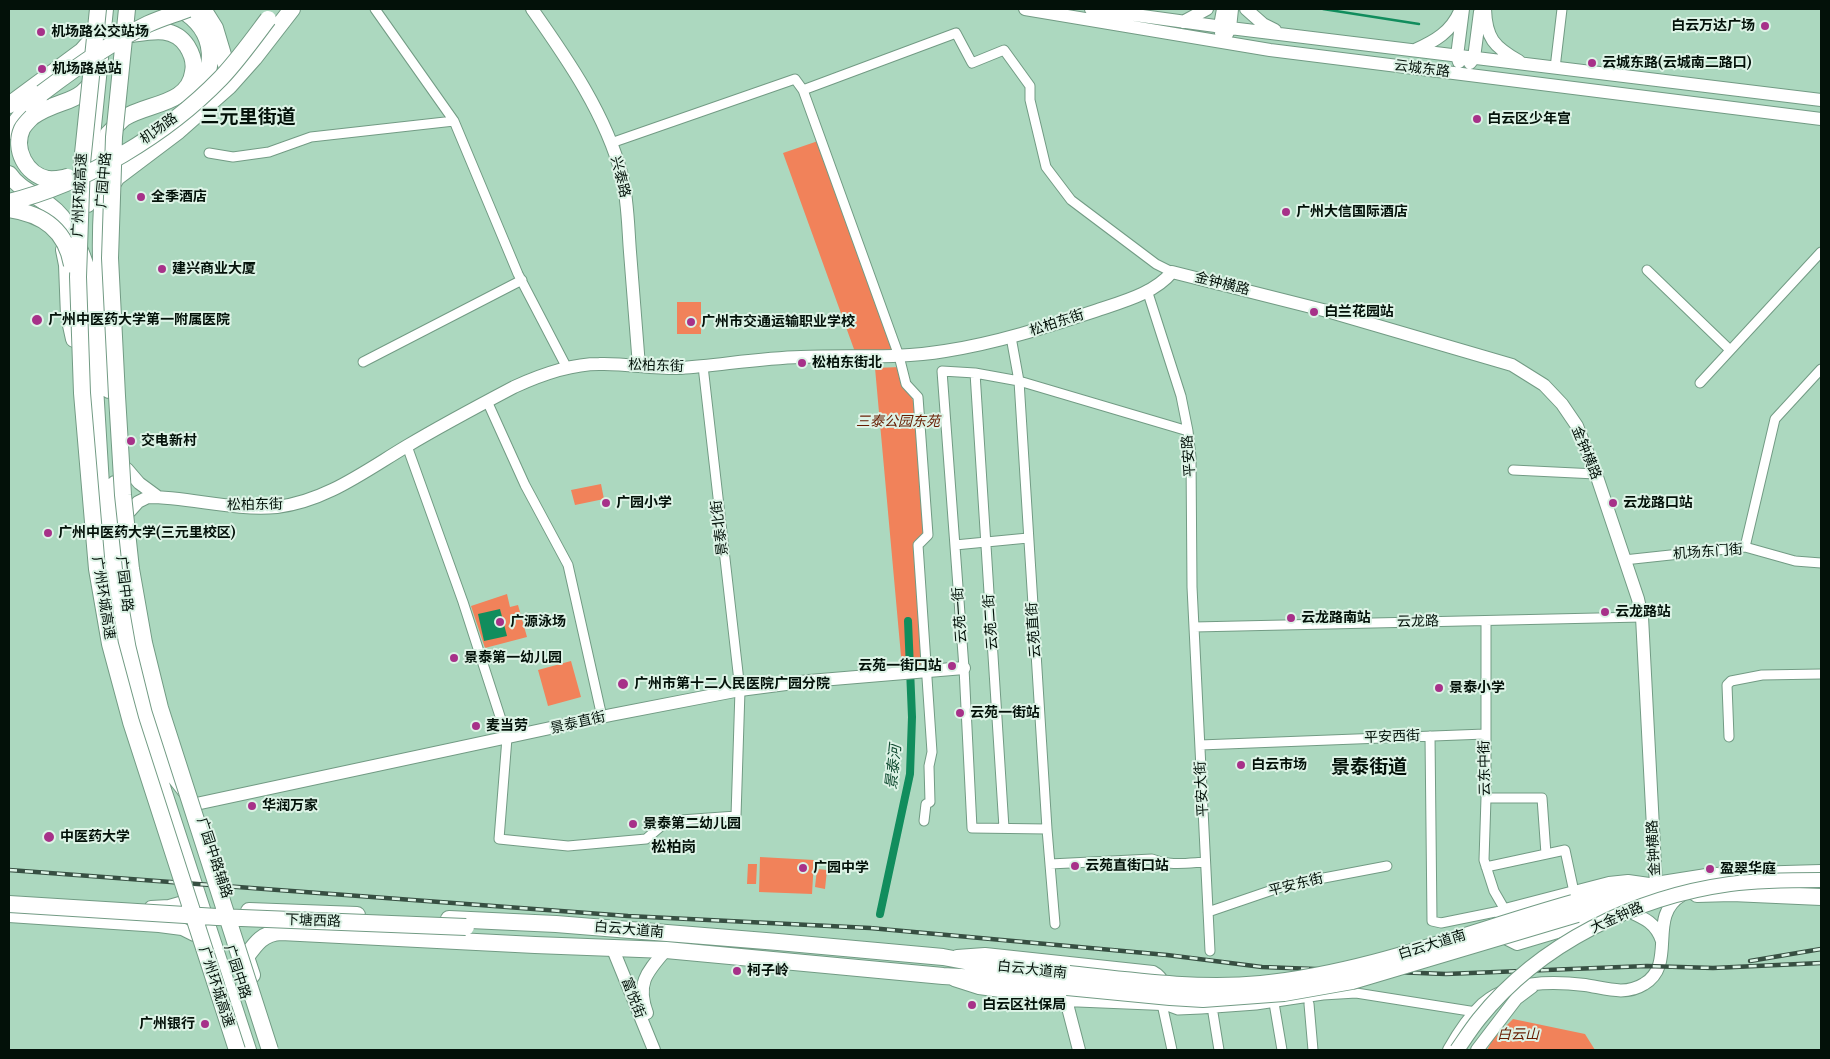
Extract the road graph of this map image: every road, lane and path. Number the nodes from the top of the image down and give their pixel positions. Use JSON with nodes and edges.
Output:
{"nodes":[{"id":1,"x":96,"y":9,"type":"edge"},
{"id":2,"x":105,"y":9,"type":"edge"},
{"id":3,"x":180,"y":9,"type":"edge"},
{"id":4,"x":292,"y":9,"type":"edge"},
{"id":5,"x":375,"y":9,"type":"edge"},
{"id":6,"x":532,"y":9,"type":"edge"},
{"id":7,"x":1025,"y":9,"type":"edge"},
{"id":8,"x":1091,"y":9,"type":"edge"},
{"id":9,"x":1207,"y":9,"type":"edge"},
{"id":10,"x":1222,"y":9,"type":"edge"},
{"id":11,"x":1232,"y":9,"type":"edge"},
{"id":12,"x":1246,"y":9,"type":"edge"},
{"id":13,"x":1462,"y":9,"type":"edge"},
{"id":14,"x":1483,"y":9,"type":"edge"},
{"id":15,"x":1562,"y":9,"type":"edge"},
{"id":16,"x":195,"y":12,"type":"edge"},
{"id":17,"x":272,"y":14,"type":"edge"},
{"id":18,"x":127,"y":17,"type":"edge"},
{"id":19,"x":1183,"y":22,"type":"junction"},
{"id":20,"x":1225,"y":27,"type":"junction"},
{"id":21,"x":1271,"y":33,"type":"junction"},
{"id":22,"x":1287,"y":34,"type":"junction"},
{"id":23,"x":89,"y":43,"type":"junction"},
{"id":24,"x":1223,"y":43,"type":"junction"},
{"id":25,"x":1270,"y":50,"type":"junction"},
{"id":26,"x":1415,"y":50,"type":"junction"},
{"id":27,"x":1457,"y":56,"type":"junction"},
{"id":28,"x":1474,"y":58,"type":"junction"},
{"id":29,"x":1525,"y":64,"type":"junction"},
{"id":30,"x":101,"y":66,"type":"junction"},
{"id":31,"x":1555,"y":68,"type":"junction"},
{"id":32,"x":1464,"y":74,"type":"junction"},
{"id":33,"x":236,"y":78,"type":"junction"},
{"id":34,"x":803,"y":90,"type":"junction"},
{"id":35,"x":42,"y":93,"type":"junction"},
{"id":36,"x":1821,"y":100,"type":"edge"},
{"id":37,"x":9,"y":105,"type":"edge"},
{"id":38,"x":182,"y":112,"type":"junction"},
{"id":39,"x":1821,"y":119,"type":"edge"},
{"id":40,"x":9,"y":120,"type":"edge"},
{"id":41,"x":454,"y":121,"type":"junction"},
{"id":42,"x":9,"y":131,"type":"edge"},
{"id":43,"x":108,"y":134,"type":"junction"},
{"id":44,"x":611,"y":143,"type":"junction"},
{"id":45,"x":209,"y":153,"type":"dead end"},
{"id":46,"x":97,"y":168,"type":"junction"},
{"id":47,"x":117,"y":178,"type":"junction"},
{"id":48,"x":10,"y":183,"type":"edge"},
{"id":49,"x":9,"y":202,"type":"edge"},
{"id":50,"x":102,"y":207,"type":"junction"},
{"id":51,"x":9,"y":209,"type":"edge"},
{"id":52,"x":1821,"y":252,"type":"edge"},
{"id":53,"x":1647,"y":270,"type":"dead end"},
{"id":54,"x":88,"y":272,"type":"junction"},
{"id":55,"x":1172,"y":272,"type":"junction"},
{"id":56,"x":522,"y":280,"type":"junction"},
{"id":57,"x":1147,"y":290,"type":"junction"},
{"id":58,"x":104,"y":306,"type":"junction"},
{"id":59,"x":118,"y":326,"type":"junction"},
{"id":60,"x":1011,"y":337,"type":"junction"},
{"id":61,"x":74,"y":339,"type":"junction"},
{"id":62,"x":1730,"y":350,"type":"junction"},
{"id":63,"x":92,"y":354,"type":"junction"},
{"id":64,"x":899,"y":356,"type":"junction"},
{"id":65,"x":363,"y":362,"type":"dead end"},
{"id":66,"x":639,"y":366,"type":"junction"},
{"id":67,"x":703,"y":366,"type":"junction"},
{"id":68,"x":568,"y":368,"type":"junction"},
{"id":69,"x":1821,"y":369,"type":"edge"},
{"id":70,"x":108,"y":370,"type":"junction"},
{"id":71,"x":75,"y":373,"type":"junction"},
{"id":72,"x":975,"y":373,"type":"junction"},
{"id":73,"x":1019,"y":381,"type":"junction"},
{"id":74,"x":1700,"y":383,"type":"dead end"},
{"id":75,"x":122,"y":400,"type":"junction"},
{"id":76,"x":487,"y":401,"type":"junction"},
{"id":77,"x":79,"y":424,"type":"junction"},
{"id":78,"x":1188,"y":431,"type":"junction"},
{"id":79,"x":111,"y":435,"type":"junction"},
{"id":80,"x":98,"y":446,"type":"junction"},
{"id":81,"x":407,"y":446,"type":"junction"},
{"id":82,"x":127,"y":469,"type":"junction"},
{"id":83,"x":1513,"y":470,"type":"dead end"},
{"id":84,"x":1596,"y":474,"type":"junction"},
{"id":85,"x":158,"y":497,"type":"junction"},
{"id":86,"x":130,"y":511,"type":"junction"},
{"id":87,"x":118,"y":530,"type":"junction"},
{"id":88,"x":1028,"y":538,"type":"junction"},
{"id":89,"x":986,"y":542,"type":"junction"},
{"id":90,"x":955,"y":545,"type":"junction"},
{"id":91,"x":1745,"y":547,"type":"junction"},
{"id":92,"x":1624,"y":560,"type":"junction"},
{"id":93,"x":1821,"y":562,"type":"edge"},
{"id":94,"x":1642,"y":617,"type":"junction"},
{"id":95,"x":1486,"y":622,"type":"junction"},
{"id":96,"x":1194,"y":627,"type":"junction"},
{"id":97,"x":964,"y":668,"type":"junction"},
{"id":98,"x":927,"y":671,"type":"junction"},
{"id":99,"x":1821,"y":674,"type":"edge"},
{"id":100,"x":740,"y":690,"type":"junction"},
{"id":101,"x":166,"y":711,"type":"junction"},
{"id":102,"x":602,"y":717,"type":"junction"},
{"id":103,"x":1485,"y":734,"type":"junction"},
{"id":104,"x":1430,"y":736,"type":"junction"},
{"id":105,"x":1729,"y":737,"type":"dead end"},
{"id":106,"x":507,"y":738,"type":"junction"},
{"id":107,"x":162,"y":740,"type":"junction"},
{"id":108,"x":1200,"y":745,"type":"junction"},
{"id":109,"x":165,"y":775,"type":"junction"},
{"id":110,"x":1486,"y":798,"type":"junction"},
{"id":111,"x":196,"y":804,"type":"junction"},
{"id":112,"x":152,"y":807,"type":"junction"},
{"id":113,"x":924,"y":821,"type":"dead end"},
{"id":114,"x":1004,"y":828,"type":"junction"},
{"id":115,"x":1047,"y":829,"type":"junction"},
{"id":116,"x":1546,"y":854,"type":"junction"},
{"id":117,"x":1205,"y":862,"type":"junction"},
{"id":118,"x":1050,"y":864,"type":"junction"},
{"id":119,"x":1387,"y":866,"type":"dead end"},
{"id":120,"x":1486,"y":867,"type":"junction"},
{"id":121,"x":1821,"y":873,"type":"edge"},
{"id":122,"x":1821,"y":880,"type":"edge"},
{"id":123,"x":1656,"y":885,"type":"junction"},
{"id":124,"x":1821,"y":888,"type":"edge"},
{"id":125,"x":1682,"y":895,"type":"junction"},
{"id":126,"x":1821,"y":897,"type":"edge"},
{"id":127,"x":9,"y":900,"type":"edge"},
{"id":128,"x":183,"y":902,"type":"junction"},
{"id":129,"x":1575,"y":903,"type":"junction"},
{"id":130,"x":9,"y":904,"type":"edge"},
{"id":131,"x":9,"y":910,"type":"edge"},
{"id":132,"x":1504,"y":910,"type":"junction"},
{"id":133,"x":232,"y":911,"type":"junction"},
{"id":134,"x":280,"y":911,"type":"junction"},
{"id":135,"x":1628,"y":911,"type":"junction"},
{"id":136,"x":1208,"y":912,"type":"junction"},
{"id":137,"x":9,"y":916,"type":"edge"},
{"id":138,"x":1055,"y":924,"type":"dead end"},
{"id":139,"x":618,"y":930,"type":"junction"},
{"id":140,"x":466,"y":931,"type":"junction"},
{"id":141,"x":281,"y":932,"type":"junction"},
{"id":142,"x":194,"y":935,"type":"junction"},
{"id":143,"x":1662,"y":941,"type":"junction"},
{"id":144,"x":612,"y":947,"type":"junction"},
{"id":145,"x":666,"y":950,"type":"junction"},
{"id":146,"x":1210,"y":951,"type":"dead end"},
{"id":147,"x":246,"y":957,"type":"junction"},
{"id":148,"x":943,"y":957,"type":"junction"},
{"id":149,"x":1212,"y":975,"type":"dead end"},
{"id":150,"x":1538,"y":984,"type":"junction"},
{"id":151,"x":1067,"y":987,"type":"junction"},
{"id":152,"x":211,"y":990,"type":"junction"},
{"id":153,"x":1274,"y":1003,"type":"junction"},
{"id":154,"x":1162,"y":1004,"type":"junction"},
{"id":155,"x":1309,"y":1004,"type":"dead end"},
{"id":156,"x":1215,"y":1011,"type":"junction"},
{"id":157,"x":236,"y":1012,"type":"junction"},
{"id":158,"x":1476,"y":1012,"type":"junction"},
{"id":159,"x":230,"y":1050,"type":"edge"},
{"id":160,"x":237,"y":1050,"type":"edge"},
{"id":161,"x":264,"y":1050,"type":"edge"},
{"id":162,"x":654,"y":1050,"type":"edge"},
{"id":163,"x":662,"y":1050,"type":"edge"},
{"id":164,"x":1079,"y":1050,"type":"edge"},
{"id":165,"x":1172,"y":1050,"type":"edge"},
{"id":166,"x":1219,"y":1050,"type":"edge"},
{"id":167,"x":1282,"y":1050,"type":"edge"},
{"id":168,"x":1313,"y":1050,"type":"edge"},
{"id":169,"x":1449,"y":1050,"type":"edge"},
{"id":170,"x":1458,"y":1050,"type":"edge"},
{"id":171,"x":1469,"y":1050,"type":"edge"},
{"id":172,"x":1477,"y":1050,"type":"edge"}],
"edges":[{"from":1,"to":23,"type":"main road"},
{"from":1,"to":160,"type":"highway","name":"广州环城高速","bridge":true},
{"from":2,"to":23,"type":"main road"},
{"from":2,"to":30,"type":"main road","name":"广园中路"},
{"from":3,"to":16,"type":"highway"},
{"from":4,"to":33,"type":"highway"},
{"from":5,"to":41,"type":"street"},
{"from":6,"to":44,"type":"street","name":"兴泰路"},
{"from":7,"to":24,"type":"street","name":"云城东路"},
{"from":8,"to":19,"type":"street","name":"云城东路"},
{"from":9,"to":19,"type":"street"},
{"from":10,"to":20,"type":"street"},
{"from":11,"to":20,"type":"street"},
{"from":12,"to":22,"type":"street"},
{"from":13,"to":26,"type":"street"},
{"from":13,"to":27,"type":"street"},
{"from":14,"to":28,"type":"street"},
{"from":14,"to":29,"type":"street"},
{"from":15,"to":31,"type":"street"},
{"from":16,"to":18,"type":"highway","bridge":true},
{"from":16,"to":33,"type":"highway"},
{"from":16,"to":38,"type":"highway","bridge":true},
{"from":17,"to":38,"type":"highway","name":"机场路","bridge":true},
{"from":18,"to":35,"type":"highway","bridge":true},
{"from":18,"to":43,"type":"main road","name":"广园中路"},
{"from":18,"to":43,"type":"highway"},
{"from":18,"to":161,"type":"highway","bridge":true},
{"from":19,"to":20,"type":"street","name":"云城东路"},
{"from":20,"to":21,"type":"street","name":"云城东路"},
{"from":20,"to":24,"type":"street"},
{"from":21,"to":22,"type":"street","name":"云城东路"},
{"from":21,"to":25,"type":"street"},
{"from":22,"to":26,"type":"street","name":"云城东路"},
{"from":23,"to":37,"type":"highway"},
{"from":24,"to":25,"type":"street","name":"云城东路"},
{"from":25,"to":32,"type":"street","name":"云城东路"},
{"from":26,"to":27,"type":"street","name":"云城东路"},
{"from":27,"to":28,"type":"street","name":"云城东路"},
{"from":27,"to":32,"type":"street"},
{"from":28,"to":29,"type":"street","name":"云城东路"},
{"from":28,"to":32,"type":"street"},
{"from":29,"to":31,"type":"street","name":"云城东路"},
{"from":30,"to":46,"type":"highway","bridge":true},
{"from":30,"to":54,"type":"main road","name":"广园中路"},
{"from":31,"to":36,"type":"street","name":"云城东路"},
{"from":32,"to":39,"type":"street","name":"云城东路"},
{"from":33,"to":47,"type":"highway"},
{"from":34,"to":44,"type":"street"},
{"from":34,"to":55,"type":"street"},
{"from":34,"to":64,"type":"street"},
{"from":35,"to":40,"type":"highway"},
{"from":35,"to":42,"type":"highway"},
{"from":38,"to":46,"type":"highway","name":"机场路","bridge":true},
{"from":41,"to":45,"type":"street"},
{"from":41,"to":56,"type":"street"},
{"from":43,"to":50,"type":"highway","name":"广园中路"},
{"from":44,"to":66,"type":"street","name":"兴泰路"},
{"from":46,"to":49,"type":"highway","name":"机场路","bridge":true},
{"from":47,"to":50,"type":"highway"},
{"from":47,"to":59,"type":"main road"},
{"from":48,"to":54,"type":"highway"},
{"from":48,"to":61,"type":"highway"},
{"from":50,"to":58,"type":"highway","name":"广园中路"},
{"from":51,"to":61,"type":"highway","bridge":true},
{"from":52,"to":62,"type":"street"},
{"from":53,"to":62,"type":"street"},
{"from":54,"to":63,"type":"highway","name":"广园中路"},
{"from":55,"to":57,"type":"street","name":"松柏东街"},
{"from":55,"to":84,"type":"street","name":"金钟横路"},
{"from":56,"to":65,"type":"street"},
{"from":56,"to":68,"type":"street"},
{"from":57,"to":60,"type":"street","name":"松柏东街"},
{"from":57,"to":78,"type":"street","name":"平安路"},
{"from":58,"to":59,"type":"main road"},
{"from":58,"to":70,"type":"highway","name":"广园中路"},
{"from":59,"to":75,"type":"main road"},
{"from":60,"to":64,"type":"street","name":"松柏东街"},
{"from":60,"to":73,"type":"street","name":"云苑直街"},
{"from":61,"to":71,"type":"main road"},
{"from":62,"to":74,"type":"street"},
{"from":63,"to":71,"type":"main road"},
{"from":63,"to":80,"type":"highway","name":"广园中路"},
{"from":64,"to":67,"type":"street","name":"松柏东街"},
{"from":64,"to":98,"type":"street"},
{"from":66,"to":67,"type":"street","name":"松柏东街"},
{"from":66,"to":68,"type":"street","name":"松柏东街"},
{"from":67,"to":100,"type":"street","name":"景泰北街"},
{"from":68,"to":76,"type":"street","name":"松柏东街"},
{"from":69,"to":91,"type":"street"},
{"from":70,"to":75,"type":"main road"},
{"from":70,"to":79,"type":"highway","name":"广园中路"},
{"from":71,"to":77,"type":"main road"},
{"from":72,"to":73,"type":"street"},
{"from":72,"to":89,"type":"street","name":"云苑二街"},
{"from":72,"to":90,"type":"street","name":"云苑一街"},
{"from":73,"to":78,"type":"street"},
{"from":73,"to":88,"type":"street","name":"云苑直街"},
{"from":75,"to":82,"type":"main road"},
{"from":76,"to":81,"type":"street","name":"松柏东街"},
{"from":76,"to":102,"type":"street"},
{"from":77,"to":80,"type":"main road"},
{"from":77,"to":112,"type":"main road"},
{"from":78,"to":96,"type":"street","name":"平安路"},
{"from":79,"to":82,"type":"main road"},
{"from":79,"to":87,"type":"highway","name":"广园中路"},
{"from":80,"to":109,"type":"highway","name":"广园中路"},
{"from":81,"to":85,"type":"street","name":"松柏东街"},
{"from":81,"to":106,"type":"street"},
{"from":82,"to":85,"type":"street"},
{"from":82,"to":86,"type":"main road"},
{"from":83,"to":84,"type":"street"},
{"from":84,"to":92,"type":"street","name":"金钟横路"},
{"from":85,"to":86,"type":"street"},
{"from":86,"to":87,"type":"main road"},
{"from":86,"to":101,"type":"main road"},
{"from":87,"to":107,"type":"highway","name":"广园中路"},
{"from":88,"to":89,"type":"street"},
{"from":88,"to":115,"type":"street","name":"云苑直街"},
{"from":89,"to":90,"type":"street"},
{"from":89,"to":114,"type":"street","name":"云苑二街"},
{"from":90,"to":97,"type":"street","name":"云苑一街"},
{"from":91,"to":92,"type":"street","name":"机场东门街"},
{"from":91,"to":93,"type":"street","name":"机场东门街"},
{"from":92,"to":94,"type":"street","name":"金钟横路"},
{"from":94,"to":95,"type":"street","name":"云龙路"},
{"from":94,"to":123,"type":"street","name":"金钟横路"},
{"from":95,"to":96,"type":"street","name":"云龙路"},
{"from":95,"to":103,"type":"street","name":"云东中街"},
{"from":96,"to":108,"type":"street","name":"平安大街"},
{"from":97,"to":98,"type":"street","name":"景泰直街"},
{"from":97,"to":114,"type":"street","name":"云苑一街"},
{"from":98,"to":100,"type":"street","name":"景泰直街"},
{"from":98,"to":113,"type":"street"},
{"from":99,"to":105,"type":"street"},
{"from":100,"to":102,"type":"street","name":"景泰直街"},
{"from":100,"to":106,"type":"street","name":"景泰北街"},
{"from":101,"to":107,"type":"main road"},
{"from":101,"to":111,"type":"main road"},
{"from":102,"to":106,"type":"street","name":"景泰直街"},
{"from":103,"to":104,"type":"street"},
{"from":103,"to":110,"type":"street","name":"云东中街"},
{"from":104,"to":108,"type":"street","name":"平安西街"},
{"from":104,"to":132,"type":"street","name":"平安西街"},
{"from":106,"to":111,"type":"street","name":"景泰直街"},
{"from":107,"to":109,"type":"highway","name":"广园中路"},
{"from":108,"to":117,"type":"street","name":"平安大街"},
{"from":109,"to":111,"type":"highway","name":"广园中路辅路"},
{"from":109,"to":112,"type":"main road"},
{"from":109,"to":157,"type":"highway","name":"广园中路"},
{"from":109,"to":161,"type":"main road","name":"广园中路"},
{"from":110,"to":116,"type":"street"},
{"from":110,"to":120,"type":"street","name":"云东中街"},
{"from":111,"to":133,"type":"highway","name":"广园中路辅路"},
{"from":112,"to":128,"type":"main road"},
{"from":114,"to":115,"type":"street"},
{"from":115,"to":118,"type":"street","name":"云苑直街"},
{"from":116,"to":120,"type":"street"},
{"from":116,"to":129,"type":"street"},
{"from":117,"to":118,"type":"street"},
{"from":117,"to":136,"type":"street","name":"平安大街"},
{"from":118,"to":138,"type":"street","name":"云苑直街"},
{"from":119,"to":136,"type":"street","name":"平安东街"},
{"from":120,"to":132,"type":"street","name":"云东中街"},
{"from":121,"to":123,"type":"highway","name":"白云大道南"},
{"from":122,"to":170,"type":"main road","name":"大金钟路","bridge":true},
{"from":123,"to":129,"type":"highway","name":"白云大道南"},
{"from":124,"to":171,"type":"main road","name":"大金钟路"},
{"from":125,"to":126,"type":"highway","name":"白云大道南"},
{"from":125,"to":129,"type":"highway","name":"白云大道南"},
{"from":125,"to":135,"type":"street"},
{"from":125,"to":143,"type":"street"},
{"from":127,"to":128,"type":"street"},
{"from":128,"to":142,"type":"main road"},
{"from":129,"to":132,"type":"street"},
{"from":129,"to":151,"type":"highway","name":"白云大道南","bridge":true},
{"from":130,"to":140,"type":"highway","name":"下塘西路","bridge":true},
{"from":131,"to":140,"type":"highway","name":"下塘西路","bridge":true},
{"from":132,"to":135,"type":"street"},
{"from":133,"to":134,"type":"highway","name":"白云大道南"},
{"from":133,"to":147,"type":"main road"},
{"from":134,"to":139,"type":"highway","name":"白云大道南"},
{"from":134,"to":141,"type":"highway"},
{"from":135,"to":143,"type":"street"},
{"from":136,"to":146,"type":"street","name":"平安大街"},
{"from":137,"to":142,"type":"street"},
{"from":139,"to":140,"type":"highway","name":"下塘西路"},
{"from":139,"to":148,"type":"highway","name":"白云大道南"},
{"from":140,"to":144,"type":"highway","name":"下塘西路"},
{"from":141,"to":144,"type":"highway","name":"白云大道南"},
{"from":141,"to":147,"type":"highway","name":"白云大道南"},
{"from":142,"to":152,"type":"main road"},
{"from":143,"to":150,"type":"street"},
{"from":144,"to":145,"type":"highway","name":"白云大道南"},
{"from":144,"to":162,"type":"street","name":"富悦街"},
{"from":145,"to":151,"type":"highway","name":"白云大道南"},
{"from":145,"to":163,"type":"street","name":"富悦街"},
{"from":147,"to":161,"type":"highway"},
{"from":148,"to":151,"type":"highway","name":"白云大道南"},
{"from":148,"to":154,"type":"street"},
{"from":149,"to":156,"type":"street"},
{"from":150,"to":158,"type":"street"},
{"from":150,"to":172,"type":"street"},
{"from":151,"to":154,"type":"street"},
{"from":151,"to":164,"type":"street"},
{"from":152,"to":157,"type":"main road"},
{"from":152,"to":159,"type":"main road"},
{"from":153,"to":156,"type":"street"},
{"from":153,"to":158,"type":"street"},
{"from":153,"to":167,"type":"street"},
{"from":154,"to":156,"type":"street"},
{"from":154,"to":165,"type":"street"},
{"from":155,"to":168,"type":"street"},
{"from":156,"to":166,"type":"street"},
{"from":157,"to":161,"type":"highway","name":"广园中路"},
{"from":158,"to":169,"type":"street"}]}
